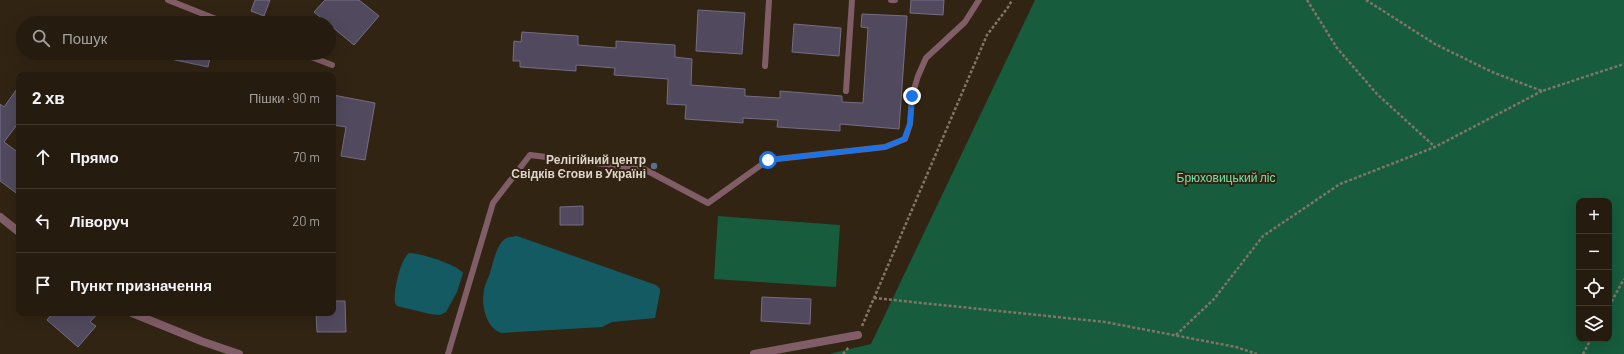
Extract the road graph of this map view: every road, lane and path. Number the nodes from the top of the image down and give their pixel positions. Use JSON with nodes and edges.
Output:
{"nodes":[{"id":1,"x":168,"y":0,"type":"edge"},
{"id":2,"x":769,"y":0,"type":"edge"},
{"id":3,"x":852,"y":0,"type":"edge"},
{"id":4,"x":891,"y":0,"type":"edge"},
{"id":5,"x":895,"y":0,"type":"edge"},
{"id":6,"x":979,"y":0,"type":"edge"},
{"id":7,"x":1012,"y":0,"type":"edge"},
{"id":8,"x":1307,"y":0,"type":"edge"},
{"id":9,"x":1366,"y":0,"type":"edge"},
{"id":10,"x":208,"y":16,"type":"edge"},
{"id":11,"x":319,"y":60,"type":"edge"},
{"id":12,"x":1624,"y":64,"type":"edge"},
{"id":13,"x":332,"y":65,"type":"dead end"},
{"id":14,"x":765,"y":66,"type":"dead end"},
{"id":15,"x":846,"y":91,"type":"dead end"},
{"id":16,"x":1542,"y":91,"type":"junction"},
{"id":17,"x":1435,"y":147,"type":"junction"},
{"id":18,"x":0,"y":217,"type":"edge"},
{"id":19,"x":16,"y":230,"type":"edge"},
{"id":20,"x":1624,"y":278,"type":"edge"},
{"id":21,"x":874,"y":298,"type":"junction"},
{"id":22,"x":1612,"y":300,"type":"edge"},
{"id":23,"x":139,"y":316,"type":"edge"},
{"id":24,"x":858,"y":335,"type":"junction"},
{"id":25,"x":1176,"y":335,"type":"junction"},
{"id":26,"x":1589,"y":342,"type":"edge"},
{"id":27,"x":239,"y":354,"type":"edge"},
{"id":28,"x":448,"y":354,"type":"edge"},
{"id":29,"x":754,"y":354,"type":"edge"},
{"id":30,"x":843,"y":354,"type":"edge"},
{"id":31,"x":1257,"y":354,"type":"edge"},
{"id":32,"x":1583,"y":354,"type":"edge"}],
"edges":[{"from":1,"to":10,"type":"lane"},
{"from":2,"to":14,"type":"lane"},
{"from":3,"to":15,"type":"lane"},
{"from":4,"to":5,"type":"lane"},
{"from":6,"to":28,"type":"lane"},
{"from":7,"to":21,"type":"path"},
{"from":8,"to":17,"type":"path"},
{"from":9,"to":16,"type":"path"},
{"from":11,"to":13,"type":"lane"},
{"from":12,"to":16,"type":"path"},
{"from":16,"to":17,"type":"path"},
{"from":17,"to":25,"type":"path"},
{"from":18,"to":19,"type":"street"},
{"from":20,"to":22,"type":"path"},
{"from":21,"to":24,"type":"path"},
{"from":21,"to":25,"type":"path"},
{"from":23,"to":27,"type":"street"},
{"from":24,"to":29,"type":"street"},
{"from":24,"to":30,"type":"path"},
{"from":25,"to":31,"type":"path"},
{"from":26,"to":32,"type":"path"}]}
